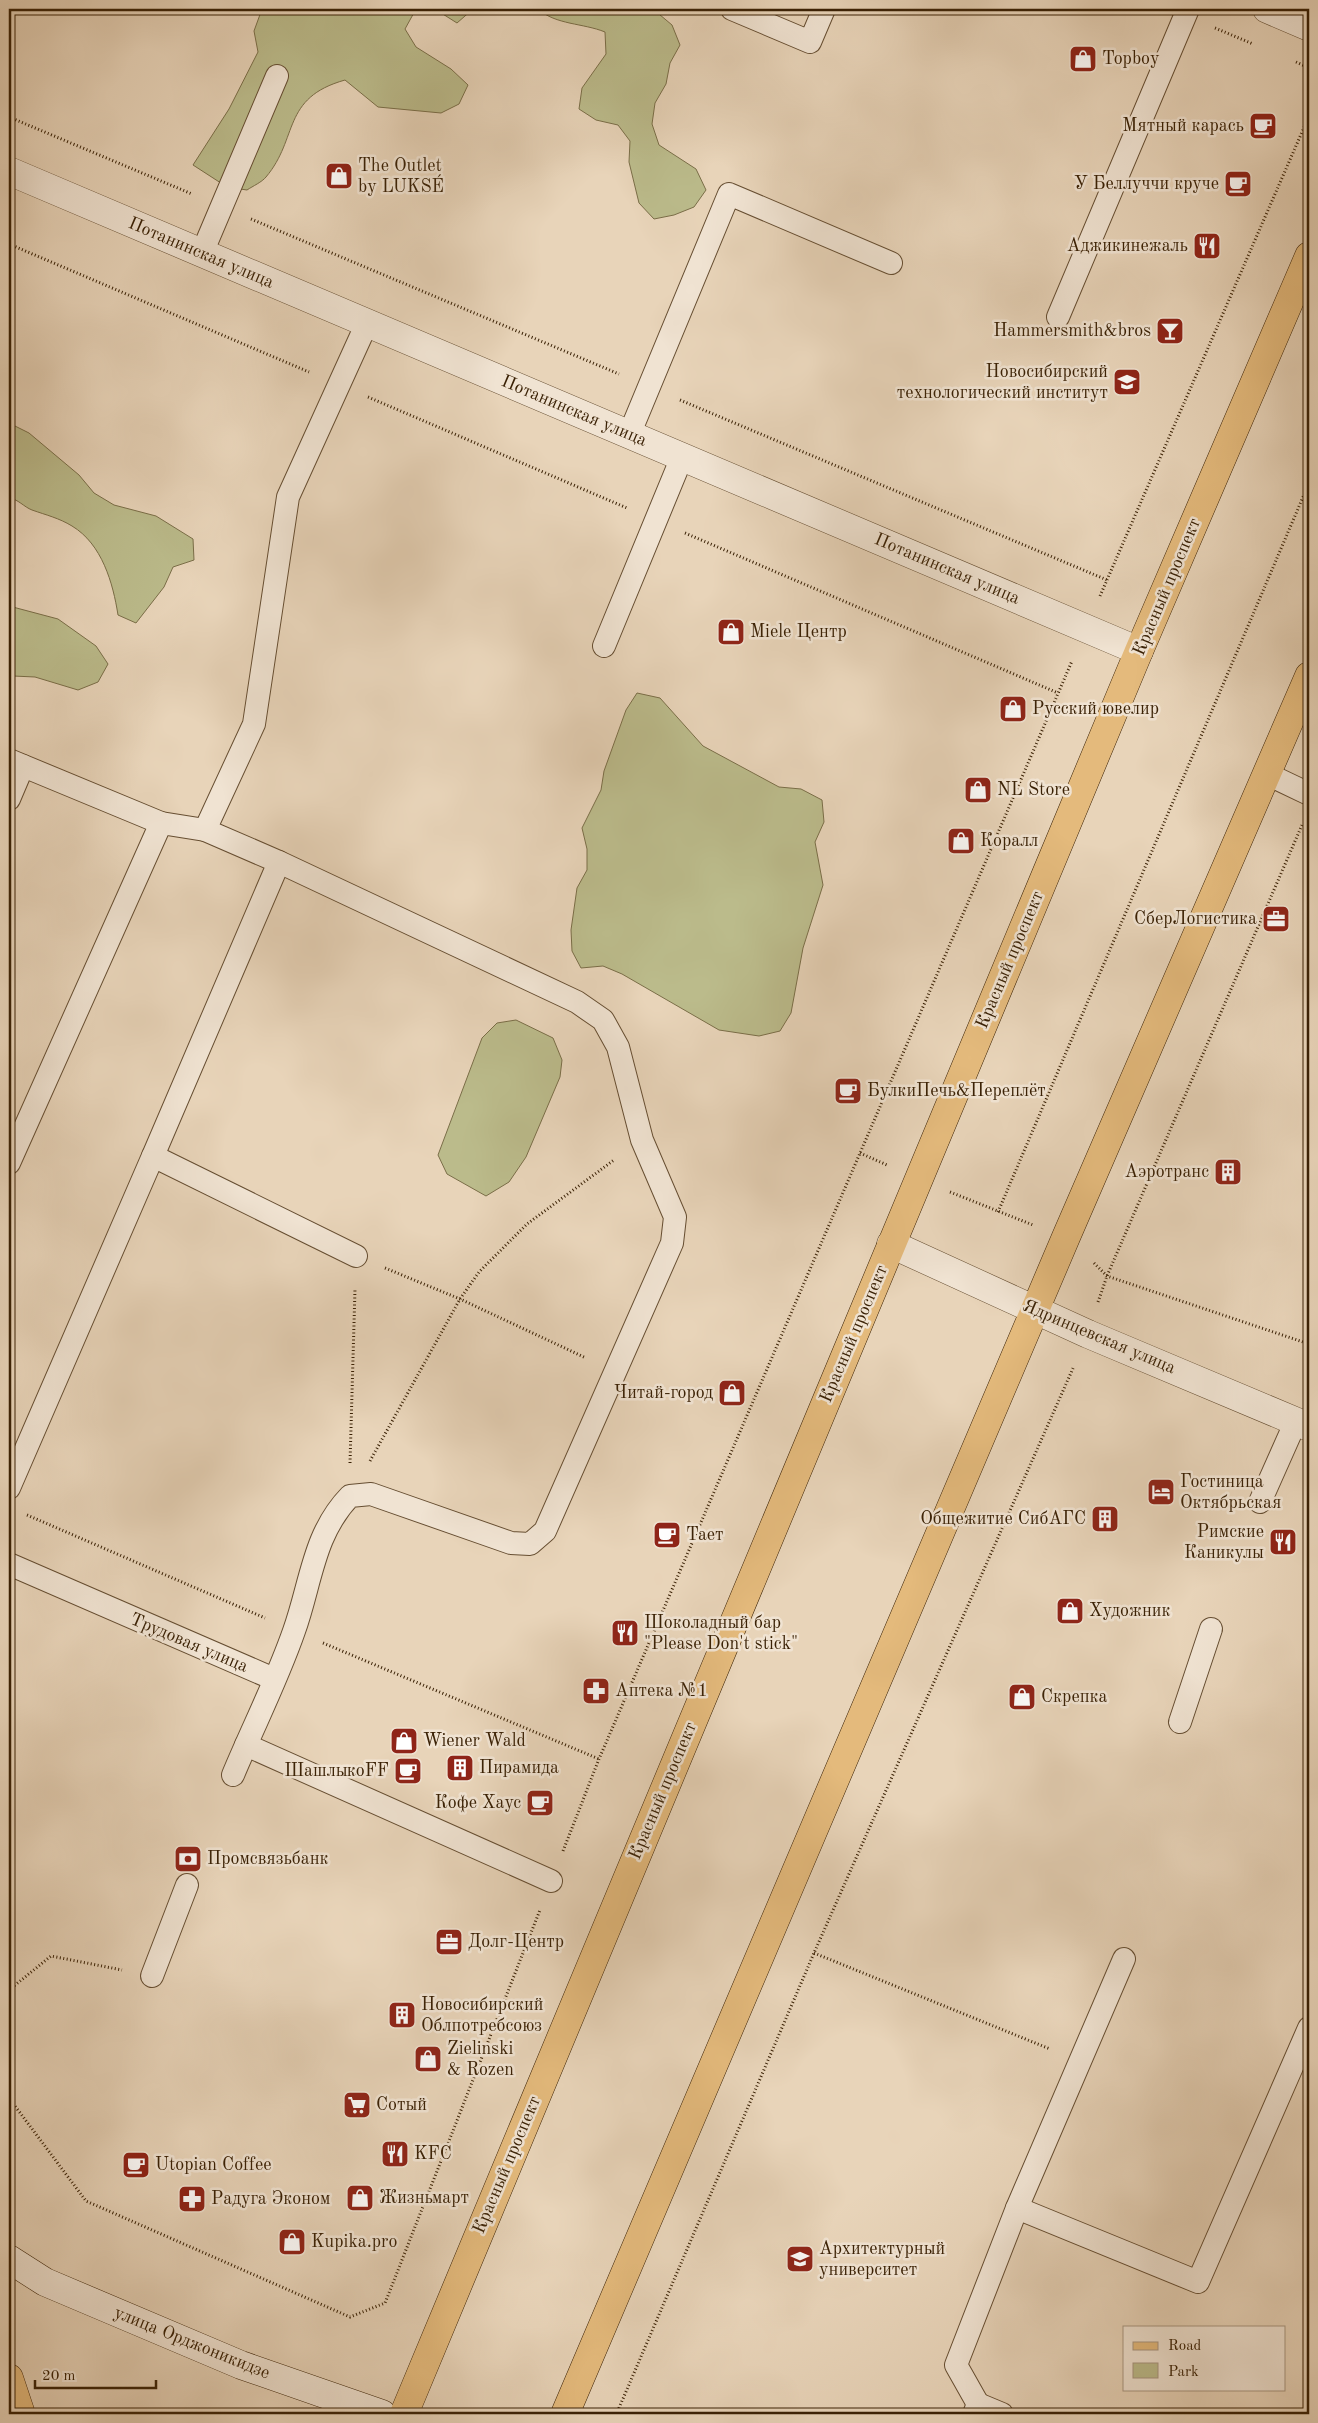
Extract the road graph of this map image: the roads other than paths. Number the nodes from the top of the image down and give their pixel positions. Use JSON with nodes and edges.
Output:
{"nodes":[{"id":1,"x":732,"y":9,"type":"edge"},
{"id":2,"x":824,"y":9,"type":"edge"},
{"id":3,"x":1267,"y":9,"type":"edge"},
{"id":4,"x":1186,"y":12,"type":"edge"},
{"id":5,"x":1309,"y":27,"type":"edge"},
{"id":6,"x":277,"y":76,"type":"dead end"},
{"id":7,"x":9,"y":171,"type":"edge"},
{"id":8,"x":202,"y":253,"type":"junction"},
{"id":9,"x":1309,"y":256,"type":"edge"},
{"id":10,"x":891,"y":263,"type":"dead end"},
{"id":11,"x":1058,"y":317,"type":"dead end"},
{"id":12,"x":367,"y":324,"type":"junction"},
{"id":13,"x":629,"y":435,"type":"junction"},
{"id":14,"x":682,"y":457,"type":"junction"},
{"id":15,"x":604,"y":646,"type":"dead end"},
{"id":16,"x":1139,"y":651,"type":"junction"},
{"id":17,"x":1309,"y":676,"type":"edge"},
{"id":18,"x":16,"y":763,"type":"edge"},
{"id":19,"x":1267,"y":774,"type":"junction"},
{"id":20,"x":1309,"y":794,"type":"edge"},
{"id":21,"x":9,"y":799,"type":"edge"},
{"id":22,"x":161,"y":823,"type":"junction"},
{"id":23,"x":205,"y":830,"type":"junction"},
{"id":24,"x":279,"y":862,"type":"junction"},
{"id":25,"x":153,"y":1156,"type":"junction"},
{"id":26,"x":9,"y":1163,"type":"edge"},
{"id":27,"x":891,"y":1244,"type":"junction"},
{"id":28,"x":356,"y":1256,"type":"road end"},
{"id":29,"x":1036,"y":1311,"type":"junction"},
{"id":30,"x":1303,"y":1424,"type":"edge"},
{"id":31,"x":9,"y":1488,"type":"edge"},
{"id":32,"x":1260,"y":1502,"type":"dead end"},
{"id":33,"x":9,"y":1564,"type":"edge"},
{"id":34,"x":1211,"y":1629,"type":"dead end"},
{"id":35,"x":274,"y":1679,"type":"junction"},
{"id":36,"x":1180,"y":1722,"type":"dead end"},
{"id":37,"x":246,"y":1745,"type":"junction"},
{"id":38,"x":233,"y":1775,"type":"dead end"},
{"id":39,"x":551,"y":1881,"type":"road end"},
{"id":40,"x":187,"y":1885,"type":"dead end"},
{"id":41,"x":1124,"y":1960,"type":"dead end"},
{"id":42,"x":152,"y":1976,"type":"road end"},
{"id":43,"x":1309,"y":2028,"type":"edge"},
{"id":44,"x":1017,"y":2208,"type":"junction"},
{"id":45,"x":9,"y":2259,"type":"edge"},
{"id":46,"x":9,"y":2378,"type":"edge"},
{"id":47,"x":976,"y":2409,"type":"edge"},
{"id":48,"x":19,"y":2413,"type":"edge"},
{"id":49,"x":382,"y":2414,"type":"edge"},
{"id":50,"x":404,"y":2414,"type":"edge"},
{"id":51,"x":565,"y":2414,"type":"edge"},
{"id":52,"x":1002,"y":2414,"type":"edge"}],
"edges":[{"from":1,"to":2,"type":"lane"},
{"from":3,"to":5,"type":"street"},
{"from":4,"to":11,"type":"lane"},
{"from":6,"to":8,"type":"lane"},
{"from":7,"to":8,"type":"street","name":"Потанинская улица"},
{"from":8,"to":12,"type":"street","name":"Потанинская улица"},
{"from":9,"to":16,"type":"main road","name":"Красный проспект"},
{"from":10,"to":13,"type":"lane"},
{"from":12,"to":13,"type":"street","name":"Потанинская улица"},
{"from":12,"to":23,"type":"lane"},
{"from":13,"to":14,"type":"street","name":"Потанинская улица"},
{"from":14,"to":15,"type":"lane"},
{"from":14,"to":16,"type":"street","name":"Потанинская улица"},
{"from":16,"to":27,"type":"main road","name":"Красный проспект"},
{"from":17,"to":19,"type":"main road"},
{"from":18,"to":21,"type":"lane"},
{"from":18,"to":22,"type":"lane"},
{"from":19,"to":20,"type":"lane"},
{"from":19,"to":29,"type":"main road"},
{"from":22,"to":23,"type":"lane"},
{"from":22,"to":26,"type":"lane"},
{"from":23,"to":24,"type":"lane"},
{"from":24,"to":25,"type":"lane"},
{"from":24,"to":35,"type":"lane"},
{"from":25,"to":28,"type":"lane"},
{"from":25,"to":31,"type":"lane"},
{"from":27,"to":29,"type":"street","name":"Ядринцевская улица"},
{"from":27,"to":50,"type":"main road","name":"Красный проспект"},
{"from":29,"to":30,"type":"street","name":"Ядринцевская улица"},
{"from":29,"to":51,"type":"main road"},
{"from":30,"to":32,"type":"lane"},
{"from":33,"to":35,"type":"lane","name":"Трудовая улица"},
{"from":34,"to":36,"type":"lane"},
{"from":35,"to":37,"type":"lane"},
{"from":37,"to":38,"type":"lane"},
{"from":37,"to":39,"type":"lane"},
{"from":40,"to":42,"type":"lane"},
{"from":41,"to":44,"type":"lane"},
{"from":43,"to":44,"type":"lane"},
{"from":44,"to":47,"type":"lane"},
{"from":45,"to":49,"type":"street","name":"улица Орджоникидзе"},
{"from":46,"to":48,"type":"main road"},
{"from":47,"to":52,"type":"lane"}]}
